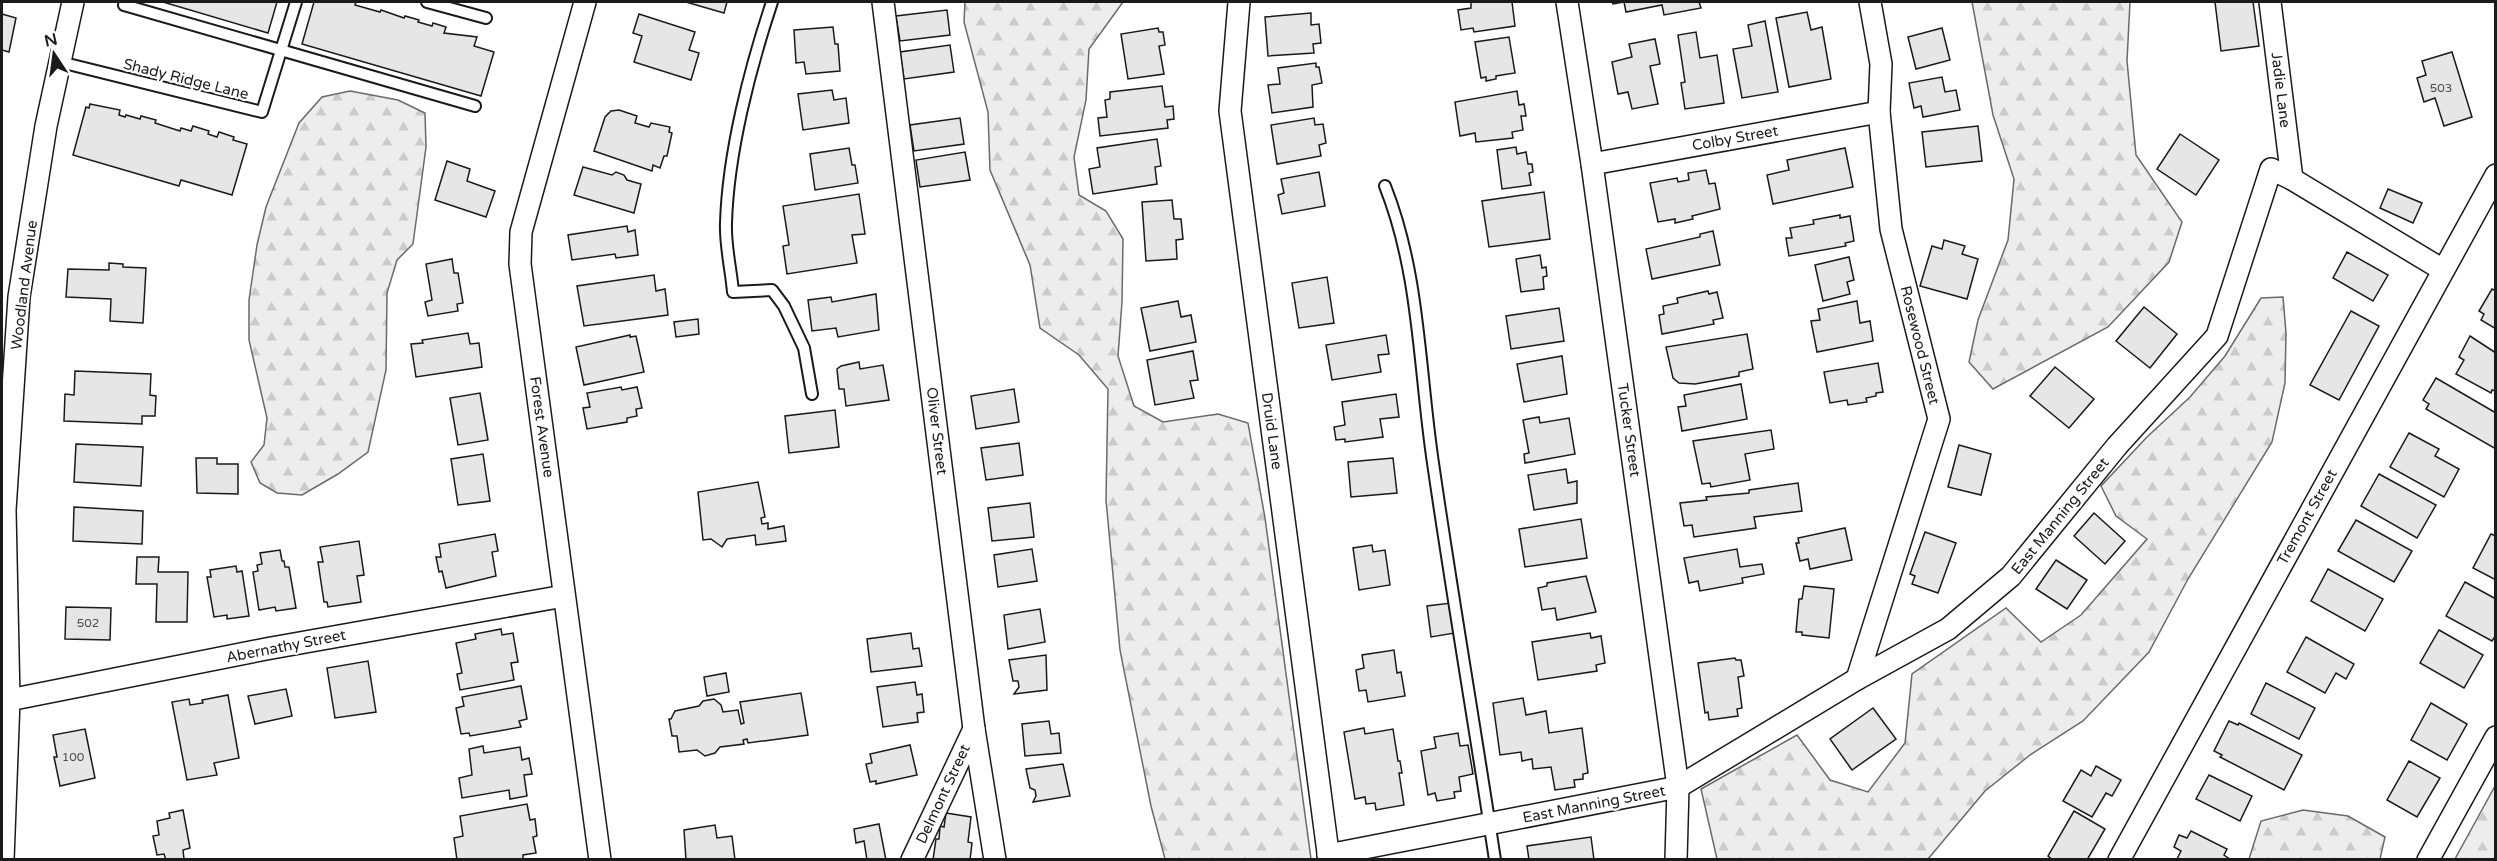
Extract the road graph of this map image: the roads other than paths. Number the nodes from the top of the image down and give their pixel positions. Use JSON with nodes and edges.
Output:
{"nodes":[{"id":1,"x":73,"y":2,"type":"edge"},
{"id":2,"x":296,"y":2,"type":"edge"},
{"id":3,"x":427,"y":2,"type":"edge"},
{"id":4,"x":585,"y":2,"type":"edge"},
{"id":5,"x":772,"y":2,"type":"edge"},
{"id":6,"x":883,"y":2,"type":"edge"},
{"id":7,"x":1239,"y":2,"type":"edge"},
{"id":8,"x":1567,"y":2,"type":"edge"},
{"id":9,"x":1870,"y":2,"type":"edge"},
{"id":10,"x":2270,"y":2,"type":"edge"},
{"id":11,"x":124,"y":5,"type":"dead end"},
{"id":12,"x":486,"y":18,"type":"dead end"},
{"id":13,"x":280,"y":51,"type":"junction"},
{"id":14,"x":60,"y":62,"type":"junction"},
{"id":15,"x":475,"y":106,"type":"dead end"},
{"id":16,"x":1879,"y":112,"type":"junction"},
{"id":17,"x":1592,"y":164,"type":"junction"},
{"id":18,"x":2496,"y":175,"type":"edge"},
{"id":19,"x":2292,"y":179,"type":"junction"},
{"id":20,"x":1384,"y":186,"type":"dead end"},
{"id":21,"x":2443,"y":270,"type":"junction"},
{"id":22,"x":812,"y":394,"type":"dead end"},
{"id":23,"x":564,"y":596,"type":"junction"},
{"id":24,"x":1857,"y":679,"type":"junction"},
{"id":25,"x":9,"y":700,"type":"junction"},
{"id":26,"x":974,"y":729,"type":"junction"},
{"id":27,"x":2496,"y":737,"type":"edge"},
{"id":28,"x":1678,"y":787,"type":"junction"},
{"id":29,"x":1490,"y":824,"type":"junction"},
{"id":30,"x":1328,"y":857,"type":"edge"},
{"id":31,"x":3,"y":860,"type":"edge"},
{"id":32,"x":600,"y":860,"type":"edge"},
{"id":33,"x":912,"y":860,"type":"edge"},
{"id":34,"x":995,"y":860,"type":"edge"},
{"id":35,"x":1495,"y":860,"type":"edge"},
{"id":36,"x":1676,"y":860,"type":"edge"},
{"id":37,"x":2119,"y":860,"type":"edge"},
{"id":38,"x":2428,"y":860,"type":"edge"}],
"edges":[{"from":1,"to":14,"type":"street","name":"Woodland Avenue"},
{"from":2,"to":13,"type":"lane","name":"Shady Ridge Lane"},
{"from":3,"to":12,"type":"lane"},
{"from":4,"to":23,"type":"street","name":"Forest Avenue"},
{"from":5,"to":22,"type":"lane"},
{"from":6,"to":26,"type":"street","name":"Oliver Street"},
{"from":7,"to":30,"type":"street","name":"Druid Lane"},
{"from":8,"to":17,"type":"street","name":"Tucker Street"},
{"from":9,"to":16,"type":"street","name":"Rosewood Street"},
{"from":10,"to":19,"type":"street","name":"Jadie Lane"},
{"from":11,"to":13,"type":"lane"},
{"from":13,"to":14,"type":"lane","name":"Shady Ridge Lane"},
{"from":13,"to":15,"type":"lane"},
{"from":14,"to":25,"type":"street","name":"Woodland Avenue"},
{"from":16,"to":17,"type":"street","name":"Colby Street"},
{"from":16,"to":24,"type":"street","name":"Rosewood Street"},
{"from":17,"to":28,"type":"street","name":"Tucker Street"},
{"from":18,"to":21,"type":"street","name":"Tremont Street"},
{"from":19,"to":21,"type":"street","name":"East Manning Street"},
{"from":19,"to":24,"type":"street","name":"East Manning Street"},
{"from":20,"to":29,"type":"lane"},
{"from":21,"to":37,"type":"street","name":"Tremont Street"},
{"from":23,"to":25,"type":"street","name":"Abernathy Street"},
{"from":23,"to":32,"type":"street","name":"Forest Avenue"},
{"from":24,"to":28,"type":"street","name":"East Manning Street"},
{"from":25,"to":31,"type":"street","name":"Woodland Avenue"},
{"from":26,"to":33,"type":"street","name":"Delmont Street"},
{"from":26,"to":34,"type":"street","name":"Oliver Street"},
{"from":27,"to":38,"type":"street"},
{"from":28,"to":29,"type":"street","name":"East Manning Street"},
{"from":28,"to":36,"type":"street","name":"Tucker Street"},
{"from":29,"to":30,"type":"street","name":"East Manning Street"},
{"from":29,"to":35,"type":"lane"}]}
